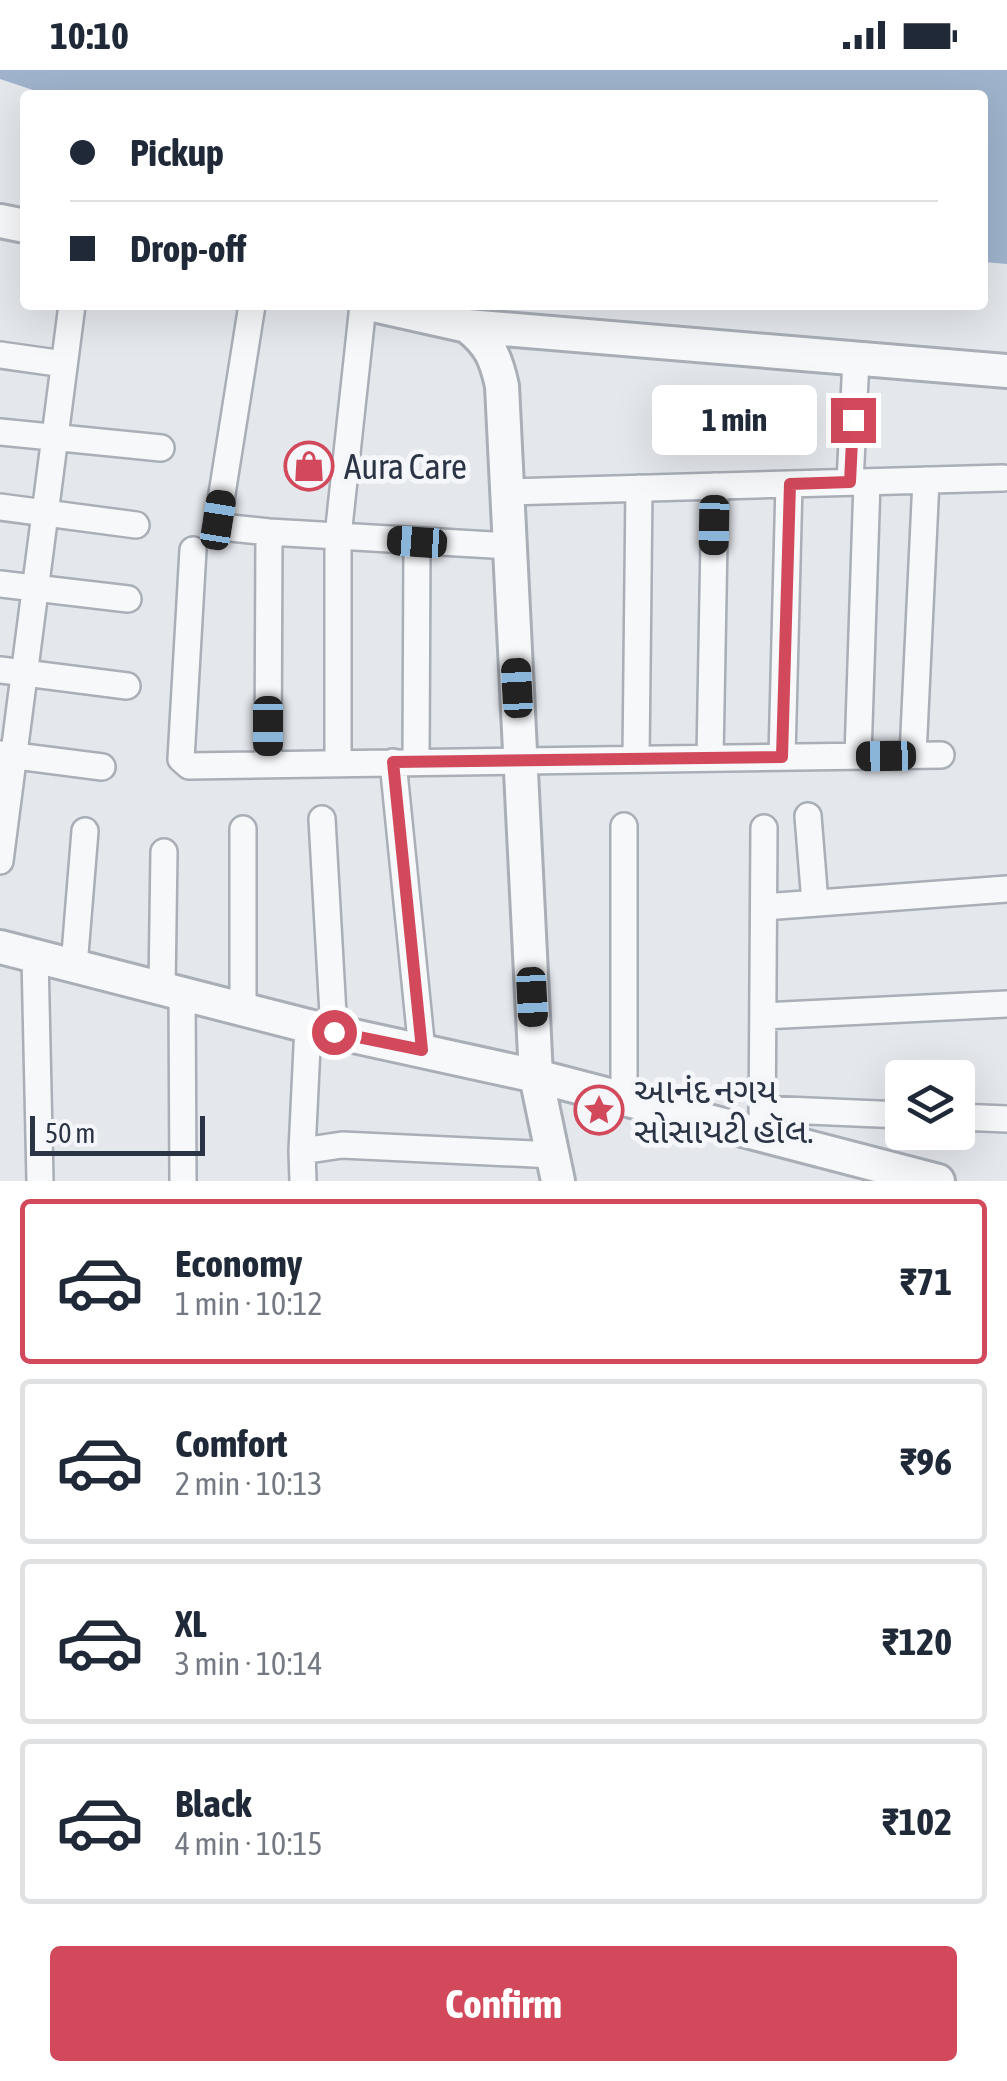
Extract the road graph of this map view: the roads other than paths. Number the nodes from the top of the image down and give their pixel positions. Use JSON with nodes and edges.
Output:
{"nodes":[{"id":1,"x":71,"y":310,"type":"edge"},
{"id":2,"x":251,"y":310,"type":"edge"},
{"id":3,"x":362,"y":310,"type":"edge"},
{"id":4,"x":395,"y":310,"type":"edge"},
{"id":5,"x":467,"y":326,"type":"junction"},
{"id":6,"x":0,"y":355,"type":"edge"},
{"id":7,"x":856,"y":359,"type":"junction"},
{"id":8,"x":64,"y":364,"type":"junction"},
{"id":9,"x":1007,"y":371,"type":"edge"},
{"id":10,"x":0,"y":432,"type":"edge"},
{"id":11,"x":54,"y":438,"type":"junction"},
{"id":12,"x":161,"y":448,"type":"dead end"},
{"id":13,"x":1004,"y":478,"type":"dead end"},
{"id":14,"x":926,"y":480,"type":"junction"},
{"id":15,"x":858,"y":482,"type":"junction"},
{"id":16,"x":790,"y":484,"type":"junction"},
{"id":17,"x":715,"y":486,"type":"junction"},
{"id":18,"x":639,"y":488,"type":"junction"},
{"id":19,"x":507,"y":492,"type":"junction"},
{"id":20,"x":0,"y":507,"type":"edge"},
{"id":21,"x":44,"y":513,"type":"junction"},
{"id":22,"x":136,"y":525,"type":"dead end"},
{"id":23,"x":269,"y":532,"type":"junction"},
{"id":24,"x":338,"y":536,"type":"junction"},
{"id":25,"x":417,"y":542,"type":"junction"},
{"id":26,"x":510,"y":546,"type":"junction"},
{"id":27,"x":193,"y":550,"type":"dead end"},
{"id":28,"x":0,"y":584,"type":"edge"},
{"id":29,"x":34,"y":589,"type":"junction"},
{"id":30,"x":128,"y":599,"type":"dead end"},
{"id":31,"x":11,"y":672,"type":"edge"},
{"id":32,"x":127,"y":686,"type":"dead end"},
{"id":33,"x":6,"y":755,"type":"edge"},
{"id":34,"x":942,"y":755,"type":"dead end"},
{"id":35,"x":858,"y":756,"type":"junction"},
{"id":36,"x":913,"y":756,"type":"junction"},
{"id":37,"x":782,"y":757,"type":"junction"},
{"id":38,"x":636,"y":758,"type":"junction"},
{"id":39,"x":710,"y":758,"type":"junction"},
{"id":40,"x":520,"y":760,"type":"junction"},
{"id":41,"x":405,"y":762,"type":"junction"},
{"id":42,"x":338,"y":763,"type":"junction"},
{"id":43,"x":268,"y":764,"type":"junction"},
{"id":44,"x":102,"y":767,"type":"dead end"},
{"id":45,"x":808,"y":816,"type":"dead end"},
{"id":46,"x":322,"y":819,"type":"dead end"},
{"id":47,"x":624,"y":826,"type":"dead end"},
{"id":48,"x":764,"y":828,"type":"dead end"},
{"id":49,"x":243,"y":829,"type":"dead end"},
{"id":50,"x":85,"y":830,"type":"dead end"},
{"id":51,"x":164,"y":852,"type":"dead end"},
{"id":52,"x":0,"y":861,"type":"edge"},
{"id":53,"x":1007,"y":889,"type":"edge"},
{"id":54,"x":815,"y":903,"type":"junction"},
{"id":55,"x":764,"y":907,"type":"junction"},
{"id":56,"x":0,"y":947,"type":"edge"},
{"id":57,"x":35,"y":956,"type":"junction"},
{"id":58,"x":74,"y":966,"type":"junction"},
{"id":59,"x":172,"y":990,"type":"junction"},
{"id":60,"x":1007,"y":1004,"type":"edge"},
{"id":61,"x":243,"y":1008,"type":"junction"},
{"id":62,"x":763,"y":1016,"type":"junction"},
{"id":63,"x":321,"y":1029,"type":"junction"},
{"id":64,"x":422,"y":1050,"type":"junction"},
{"id":65,"x":536,"y":1076,"type":"junction"},
{"id":66,"x":624,"y":1099,"type":"junction"},
{"id":67,"x":885,"y":1116,"type":"edge"},
{"id":68,"x":975,"y":1119,"type":"edge"},
{"id":69,"x":1007,"y":1120,"type":"edge"},
{"id":70,"x":762,"y":1122,"type":"junction"},
{"id":71,"x":302,"y":1150,"type":"junction"},
{"id":72,"x":556,"y":1168,"type":"edge"},
{"id":73,"x":40,"y":1181,"type":"edge"},
{"id":74,"x":183,"y":1181,"type":"edge"},
{"id":75,"x":304,"y":1181,"type":"edge"},
{"id":76,"x":938,"y":1181,"type":"edge"}],
"edges":[{"from":1,"to":8,"type":"street"},
{"from":2,"to":23,"type":"street"},
{"from":3,"to":24,"type":"street"},
{"from":4,"to":5,"type":"street"},
{"from":5,"to":7,"type":"street"},
{"from":5,"to":19,"type":"street"},
{"from":6,"to":8,"type":"street"},
{"from":7,"to":9,"type":"street"},
{"from":7,"to":15,"type":"street"},
{"from":8,"to":11,"type":"street"},
{"from":10,"to":11,"type":"street"},
{"from":11,"to":12,"type":"street"},
{"from":11,"to":21,"type":"street"},
{"from":13,"to":14,"type":"street"},
{"from":14,"to":15,"type":"street"},
{"from":14,"to":36,"type":"street"},
{"from":15,"to":16,"type":"street"},
{"from":15,"to":35,"type":"street"},
{"from":16,"to":17,"type":"street"},
{"from":16,"to":37,"type":"street"},
{"from":17,"to":18,"type":"street"},
{"from":17,"to":39,"type":"street"},
{"from":18,"to":19,"type":"street"},
{"from":18,"to":38,"type":"street"},
{"from":19,"to":26,"type":"street"},
{"from":20,"to":21,"type":"street"},
{"from":21,"to":22,"type":"street"},
{"from":21,"to":29,"type":"street"},
{"from":23,"to":24,"type":"street"},
{"from":23,"to":43,"type":"street"},
{"from":24,"to":25,"type":"street"},
{"from":24,"to":42,"type":"street"},
{"from":25,"to":26,"type":"street"},
{"from":25,"to":41,"type":"street"},
{"from":26,"to":40,"type":"street"},
{"from":27,"to":43,"type":"street"},
{"from":28,"to":29,"type":"street"},
{"from":29,"to":30,"type":"street"},
{"from":29,"to":31,"type":"street"},
{"from":31,"to":32,"type":"street"},
{"from":31,"to":33,"type":"street"},
{"from":33,"to":44,"type":"street"},
{"from":33,"to":52,"type":"street"},
{"from":34,"to":36,"type":"street"},
{"from":35,"to":36,"type":"street"},
{"from":35,"to":37,"type":"street"},
{"from":37,"to":39,"type":"street"},
{"from":38,"to":39,"type":"street"},
{"from":38,"to":40,"type":"street"},
{"from":40,"to":41,"type":"street"},
{"from":40,"to":65,"type":"street"},
{"from":41,"to":42,"type":"street"},
{"from":41,"to":64,"type":"street"},
{"from":42,"to":43,"type":"street"},
{"from":45,"to":54,"type":"street"},
{"from":46,"to":63,"type":"street"},
{"from":47,"to":66,"type":"street"},
{"from":48,"to":55,"type":"street"},
{"from":49,"to":61,"type":"street"},
{"from":50,"to":58,"type":"street"},
{"from":51,"to":59,"type":"street"},
{"from":53,"to":54,"type":"street"},
{"from":54,"to":55,"type":"street"},
{"from":55,"to":62,"type":"street"},
{"from":56,"to":57,"type":"street"},
{"from":57,"to":58,"type":"street"},
{"from":57,"to":73,"type":"street"},
{"from":58,"to":59,"type":"street"},
{"from":59,"to":61,"type":"street"},
{"from":59,"to":74,"type":"street"},
{"from":60,"to":62,"type":"street"},
{"from":61,"to":63,"type":"street"},
{"from":62,"to":70,"type":"street"},
{"from":63,"to":64,"type":"street"},
{"from":63,"to":71,"type":"street"},
{"from":64,"to":65,"type":"street"},
{"from":65,"to":66,"type":"street"},
{"from":65,"to":72,"type":"street"},
{"from":66,"to":70,"type":"street"},
{"from":67,"to":70,"type":"street"},
{"from":68,"to":69,"type":"street"},
{"from":70,"to":76,"type":"street"},
{"from":71,"to":72,"type":"street"},
{"from":71,"to":75,"type":"street"}]}
